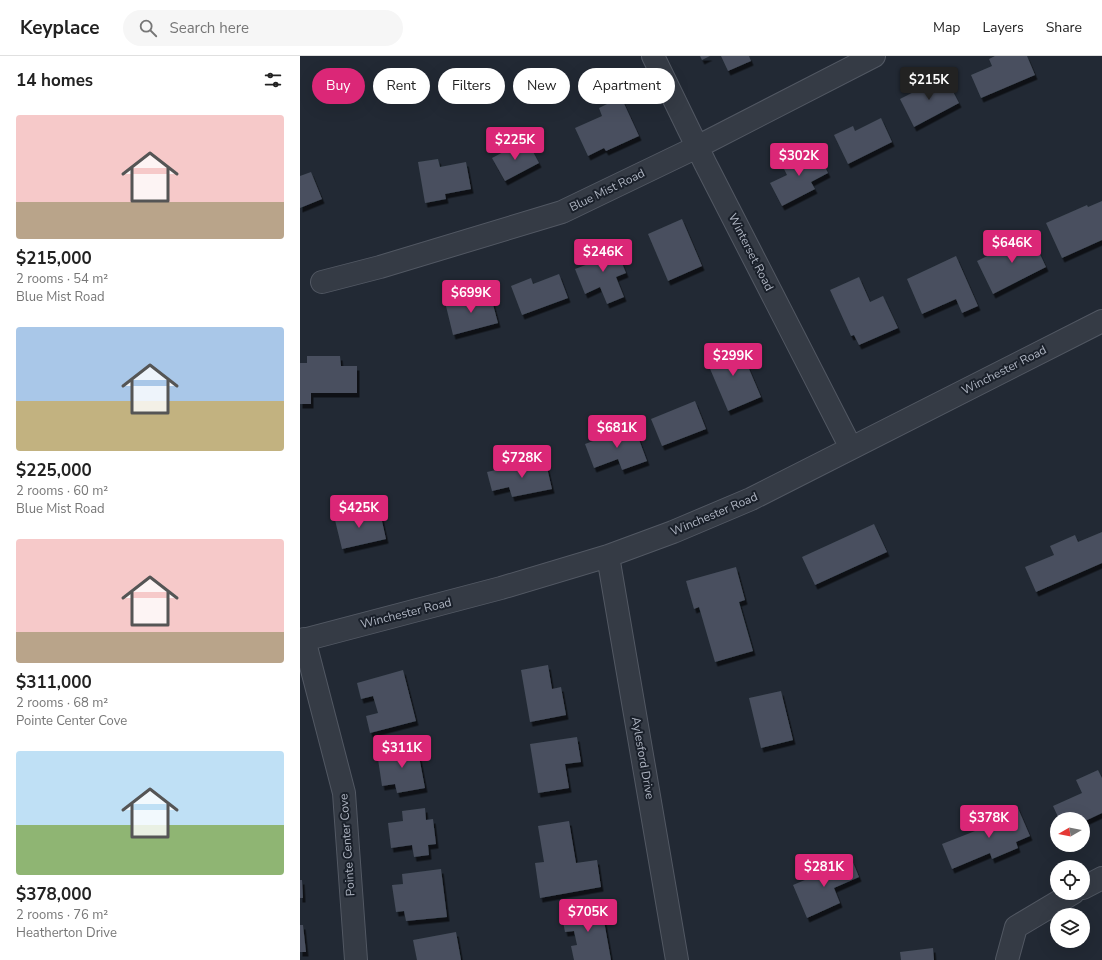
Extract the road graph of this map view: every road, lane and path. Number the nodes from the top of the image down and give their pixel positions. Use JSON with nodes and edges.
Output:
{"nodes":[{"id":1,"x":652,"y":56,"type":"edge"},
{"id":2,"x":874,"y":56,"type":"edge"},
{"id":3,"x":697,"y":147,"type":"junction"},
{"id":4,"x":322,"y":282,"type":"dead end"},
{"id":5,"x":1102,"y":321,"type":"edge"},
{"id":6,"x":851,"y":448,"type":"junction"},
{"id":7,"x":608,"y":556,"type":"junction"},
{"id":8,"x":302,"y":640,"type":"edge"},
{"id":9,"x":1102,"y":878,"type":"edge"},
{"id":10,"x":1090,"y":884,"type":"edge"},
{"id":11,"x":1061,"y":900,"type":"edge"},
{"id":12,"x":356,"y":960,"type":"edge"},
{"id":13,"x":678,"y":960,"type":"edge"},
{"id":14,"x":1007,"y":960,"type":"edge"}],
"edges":[{"from":1,"to":3,"type":"street","name":"Winterset Road"},
{"from":2,"to":3,"type":"street","name":"Blue Mist Road"},
{"from":3,"to":4,"type":"street","name":"Blue Mist Road"},
{"from":3,"to":6,"type":"street","name":"Winterset Road"},
{"from":5,"to":6,"type":"street","name":"Winchester Road"},
{"from":6,"to":7,"type":"street","name":"Winchester Road"},
{"from":7,"to":8,"type":"street","name":"Winchester Road"},
{"from":7,"to":13,"type":"street","name":"Aylesford Drive"},
{"from":8,"to":12,"type":"street","name":"Pointe Center Cove"},
{"from":9,"to":10,"type":"street"},
{"from":11,"to":14,"type":"street"}]}
